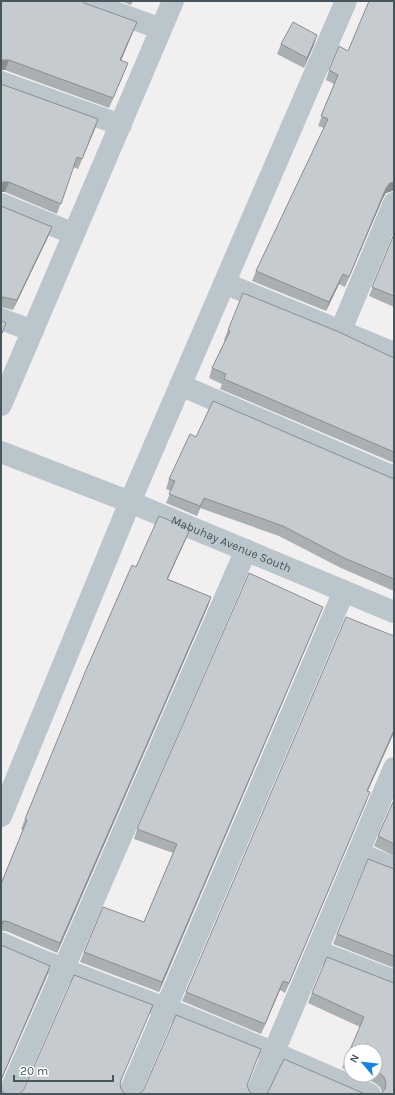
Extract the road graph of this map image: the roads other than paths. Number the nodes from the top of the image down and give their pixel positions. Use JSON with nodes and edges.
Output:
{"nodes":[{"id":1,"x":85,"y":1,"type":"edge"},
{"id":2,"x":173,"y":1,"type":"edge"},
{"id":3,"x":346,"y":1,"type":"edge"},
{"id":4,"x":161,"y":29,"type":"junction"},
{"id":5,"x":1,"y":82,"type":"edge"},
{"id":6,"x":121,"y":125,"type":"junction"},
{"id":7,"x":394,"y":203,"type":"edge"},
{"id":8,"x":1,"y":204,"type":"edge"},
{"id":9,"x":74,"y":234,"type":"junction"},
{"id":10,"x":224,"y":283,"type":"junction"},
{"id":11,"x":1,"y":319,"type":"edge"},
{"id":12,"x":341,"y":330,"type":"junction"},
{"id":13,"x":33,"y":332,"type":"junction"},
{"id":14,"x":394,"y":354,"type":"edge"},
{"id":15,"x":180,"y":385,"type":"junction"},
{"id":16,"x":1,"y":405,"type":"edge"},
{"id":17,"x":1,"y":452,"type":"edge"},
{"id":18,"x":394,"y":477,"type":"edge"},
{"id":19,"x":130,"y":502,"type":"junction"},
{"id":20,"x":246,"y":550,"type":"junction"},
{"id":21,"x":344,"y":591,"type":"junction"},
{"id":22,"x":394,"y":612,"type":"edge"},
{"id":23,"x":394,"y":768,"type":"edge"},
{"id":24,"x":1,"y":816,"type":"edge"},
{"id":25,"x":358,"y":853,"type":"junction"},
{"id":26,"x":394,"y":868,"type":"edge"},
{"id":27,"x":1,"y":943,"type":"edge"},
{"id":28,"x":317,"y":951,"type":"junction"},
{"id":29,"x":64,"y":970,"type":"junction"},
{"id":30,"x":394,"y":982,"type":"edge"},
{"id":31,"x":165,"y":1008,"type":"junction"},
{"id":32,"x":274,"y":1052,"type":"junction"},
{"id":33,"x":9,"y":1094,"type":"edge"},
{"id":34,"x":129,"y":1094,"type":"edge"},
{"id":35,"x":256,"y":1094,"type":"edge"},
{"id":36,"x":370,"y":1094,"type":"edge"}],
"edges":[{"from":1,"to":4,"type":"street"},
{"from":2,"to":4,"type":"street"},
{"from":3,"to":10,"type":"street"},
{"from":4,"to":6,"type":"street"},
{"from":5,"to":6,"type":"street"},
{"from":6,"to":9,"type":"street"},
{"from":7,"to":12,"type":"street"},
{"from":8,"to":9,"type":"street"},
{"from":9,"to":13,"type":"street"},
{"from":10,"to":12,"type":"street"},
{"from":10,"to":15,"type":"street"},
{"from":11,"to":13,"type":"street"},
{"from":12,"to":14,"type":"street"},
{"from":13,"to":16,"type":"street"},
{"from":15,"to":18,"type":"street"},
{"from":15,"to":19,"type":"street"},
{"from":17,"to":19,"type":"street","name":"Mabuhay Avenue South"},
{"from":19,"to":20,"type":"street","name":"Mabuhay Avenue South"},
{"from":19,"to":24,"type":"street"},
{"from":20,"to":21,"type":"street","name":"Mabuhay Avenue South"},
{"from":20,"to":29,"type":"street"},
{"from":21,"to":22,"type":"street","name":"Mabuhay Avenue South"},
{"from":21,"to":31,"type":"street"},
{"from":23,"to":25,"type":"street"},
{"from":25,"to":26,"type":"street"},
{"from":25,"to":28,"type":"street"},
{"from":27,"to":29,"type":"street"},
{"from":28,"to":30,"type":"street"},
{"from":28,"to":32,"type":"street"},
{"from":29,"to":31,"type":"street"},
{"from":29,"to":33,"type":"street"},
{"from":31,"to":32,"type":"street"},
{"from":31,"to":34,"type":"street"},
{"from":32,"to":35,"type":"street"},
{"from":32,"to":36,"type":"street"}]}
